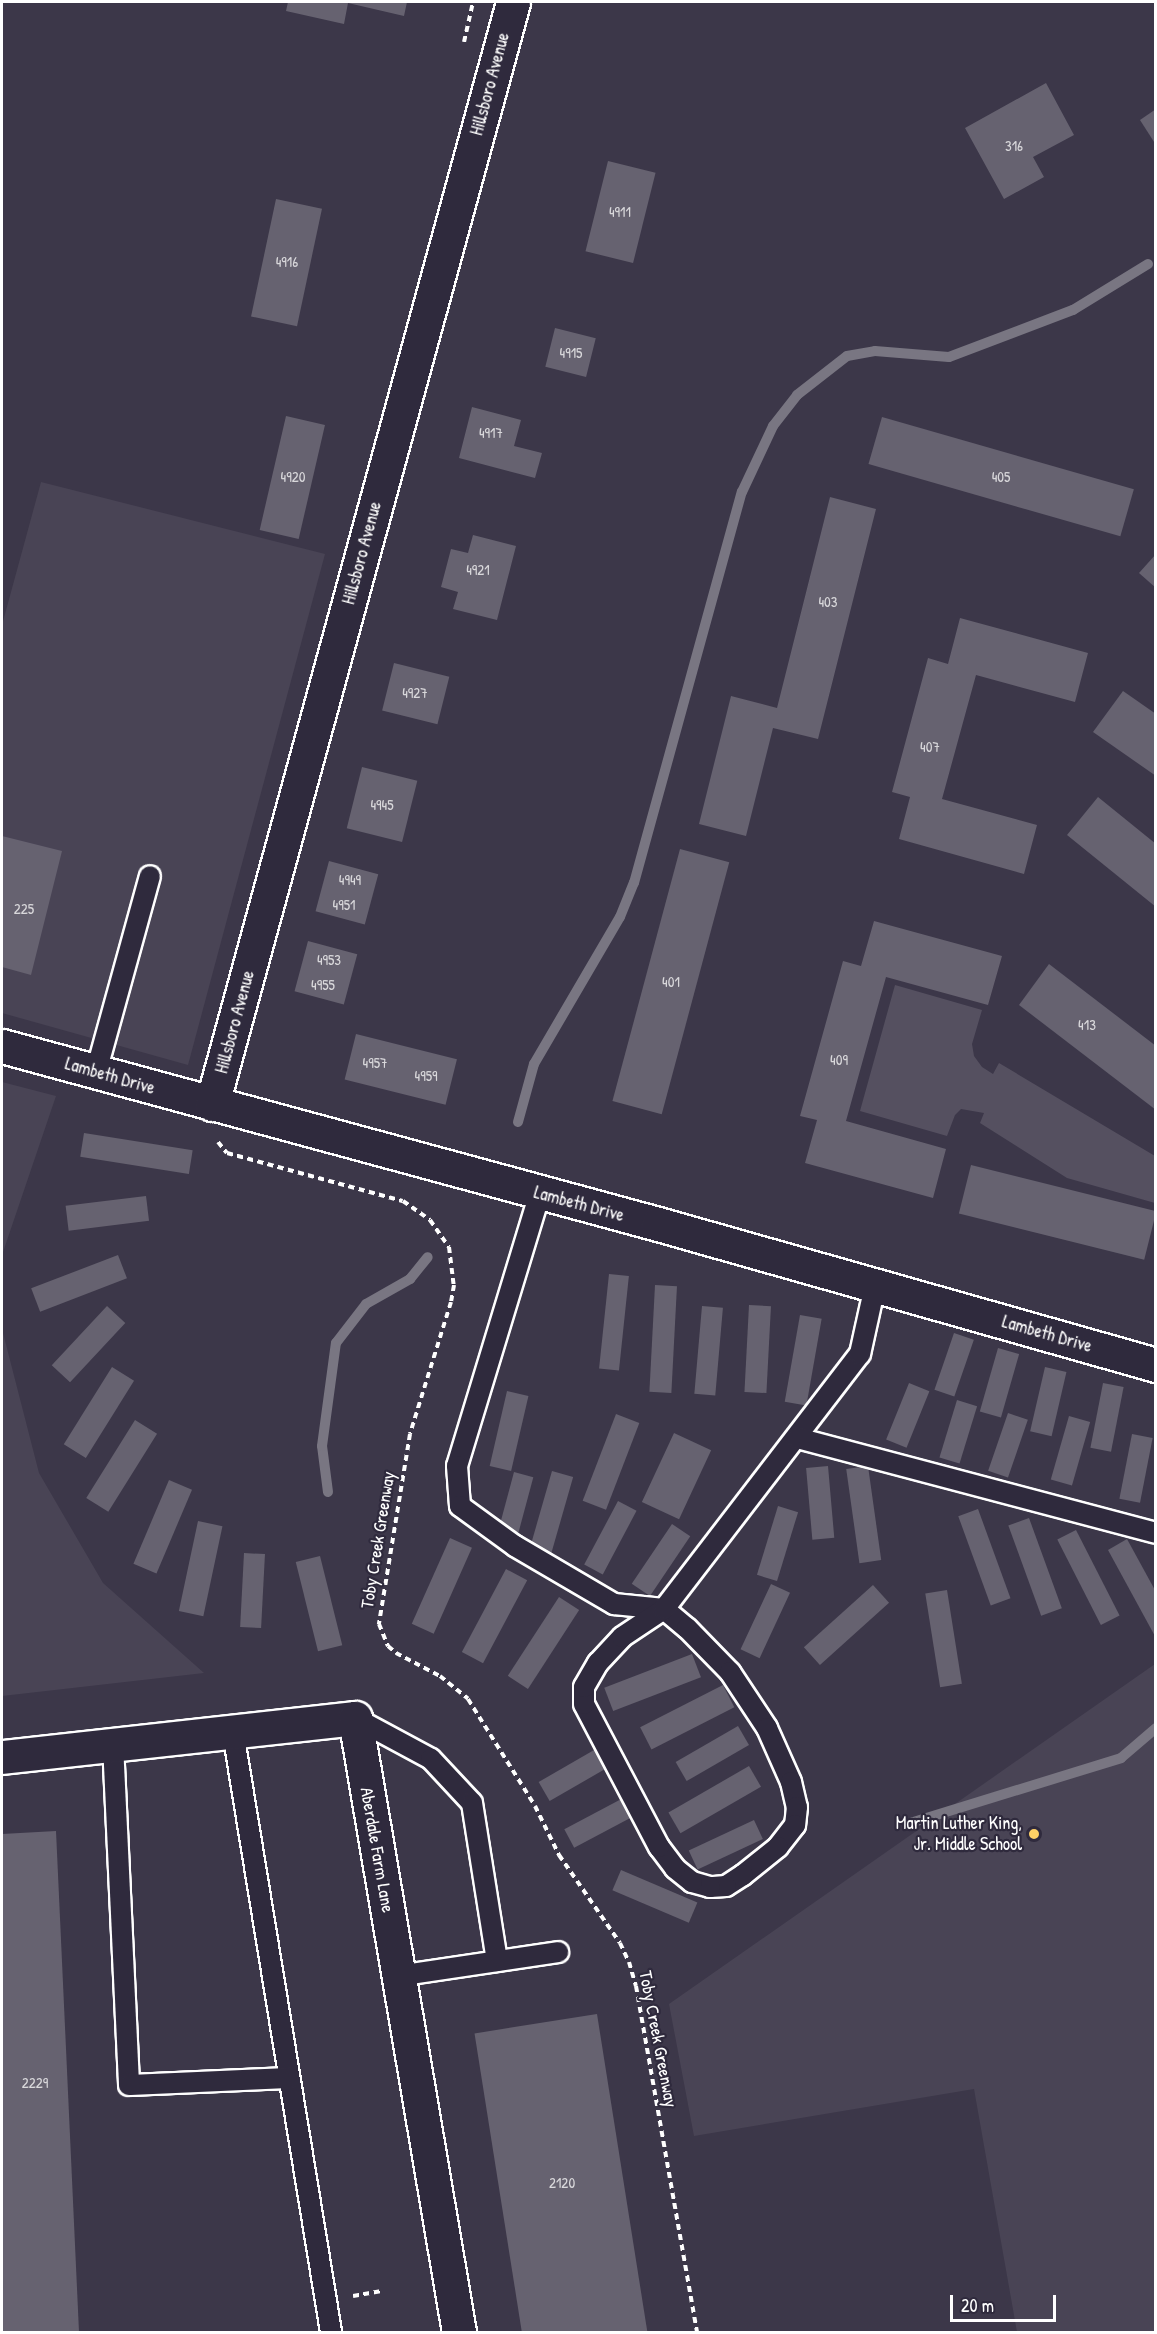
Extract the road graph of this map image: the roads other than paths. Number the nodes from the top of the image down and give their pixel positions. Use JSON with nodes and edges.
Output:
{"nodes":[{"id":1,"x":513,"y":2,"type":"edge"},
{"id":2,"x":150,"y":876,"type":"dead end"},
{"id":3,"x":2,"y":1046,"type":"edge"},
{"id":4,"x":96,"y":1072,"type":"junction"},
{"id":5,"x":212,"y":1104,"type":"junction"},
{"id":6,"x":534,"y":1192,"type":"junction"},
{"id":7,"x":875,"y":1286,"type":"junction"},
{"id":8,"x":1155,"y":1365,"type":"edge"},
{"id":9,"x":797,"y":1438,"type":"junction"},
{"id":10,"x":1155,"y":1533,"type":"edge"},
{"id":11,"x":664,"y":1609,"type":"junction"},
{"id":12,"x":355,"y":1718,"type":"junction"},
{"id":13,"x":233,"y":1732,"type":"junction"},
{"id":14,"x":113,"y":1744,"type":"junction"},
{"id":15,"x":2,"y":1757,"type":"edge"},
{"id":16,"x":558,"y":1952,"type":"dead end"},
{"id":17,"x":497,"y":1961,"type":"junction"},
{"id":18,"x":398,"y":1976,"type":"junction"},
{"id":19,"x":289,"y":2078,"type":"junction"},
{"id":20,"x":331,"y":2332,"type":"edge"},
{"id":21,"x":459,"y":2332,"type":"edge"}],
"edges":[{"from":1,"to":5,"type":"street","name":"Hillsboro Avenue"},
{"from":2,"to":4,"type":"lane"},
{"from":3,"to":4,"type":"street","name":"Lambeth Drive"},
{"from":4,"to":5,"type":"street","name":"Lambeth Drive"},
{"from":5,"to":6,"type":"street","name":"Lambeth Drive"},
{"from":6,"to":7,"type":"street","name":"Lambeth Drive"},
{"from":6,"to":11,"type":"lane"},
{"from":7,"to":8,"type":"street","name":"Lambeth Drive"},
{"from":7,"to":9,"type":"lane"},
{"from":9,"to":10,"type":"lane"},
{"from":9,"to":11,"type":"lane"},
{"from":11,"to":11,"type":"lane"},
{"from":12,"to":13,"type":"street"},
{"from":12,"to":17,"type":"lane"},
{"from":12,"to":18,"type":"street","name":"Aberdale Farm Lane"},
{"from":13,"to":14,"type":"street"},
{"from":13,"to":19,"type":"lane"},
{"from":14,"to":15,"type":"street"},
{"from":14,"to":19,"type":"lane"},
{"from":16,"to":17,"type":"lane"},
{"from":17,"to":18,"type":"lane"},
{"from":18,"to":21,"type":"street","name":"Aberdale Farm Lane"},
{"from":19,"to":20,"type":"lane"}]}
